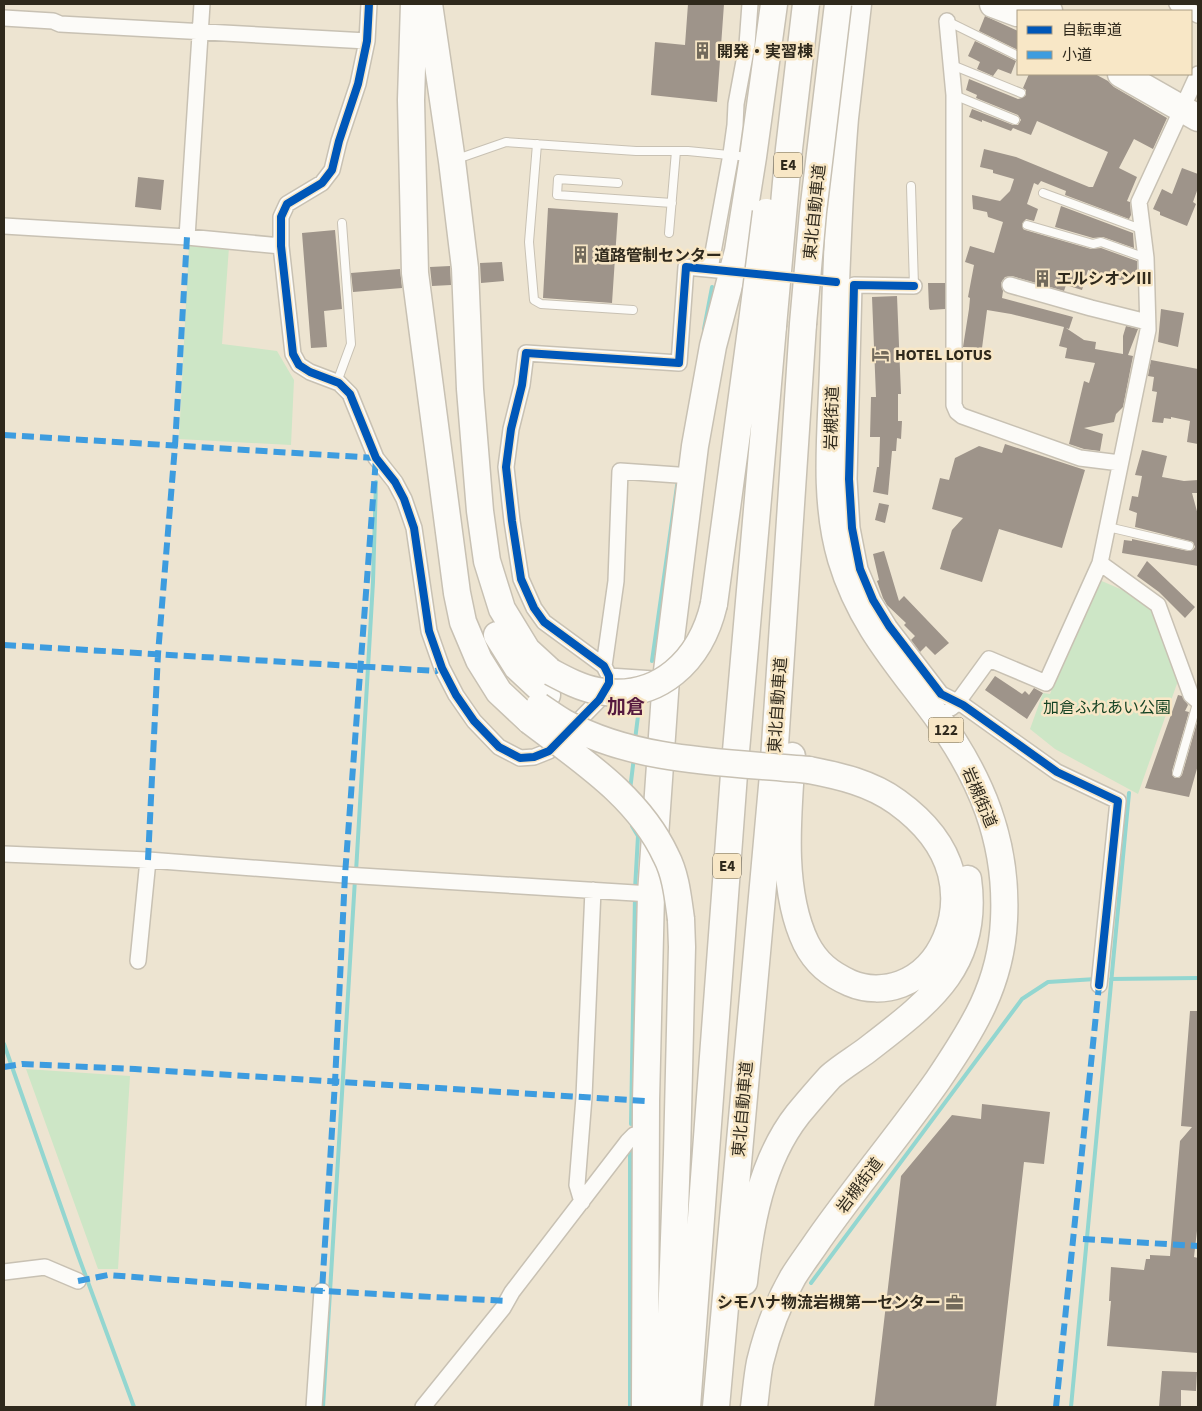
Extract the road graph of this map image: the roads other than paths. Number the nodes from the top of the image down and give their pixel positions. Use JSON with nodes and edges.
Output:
{"nodes":[{"id":1,"x":202,"y":4,"type":"edge"},
{"id":2,"x":370,"y":4,"type":"edge"},
{"id":3,"x":400,"y":4,"type":"edge"},
{"id":4,"x":414,"y":4,"type":"edge"},
{"id":5,"x":429,"y":4,"type":"edge"},
{"id":6,"x":442,"y":4,"type":"edge"},
{"id":7,"x":750,"y":4,"type":"edge"},
{"id":8,"x":774,"y":4,"type":"edge"},
{"id":9,"x":792,"y":4,"type":"edge"},
{"id":10,"x":806,"y":4,"type":"edge"},
{"id":11,"x":838,"y":4,"type":"edge"},
{"id":12,"x":858,"y":4,"type":"edge"},
{"id":13,"x":864,"y":4,"type":"edge"},
{"id":14,"x":993,"y":4,"type":"edge"},
{"id":15,"x":1018,"y":9,"type":"edge"},
{"id":16,"x":1034,"y":10,"type":"edge"},
{"id":17,"x":4,"y":18,"type":"edge"},
{"id":18,"x":947,"y":22,"type":"joint"},
{"id":19,"x":200,"y":32,"type":"junction"},
{"id":20,"x":367,"y":40,"type":"junction"},
{"id":21,"x":1017,"y":56,"type":"edge"},
{"id":22,"x":952,"y":65,"type":"junction"},
{"id":23,"x":1124,"y":75,"type":"edge"},
{"id":24,"x":1155,"y":75,"type":"edge"},
{"id":25,"x":442,"y":93,"type":"junction"},
{"id":26,"x":1021,"y":93,"type":"dead end"},
{"id":27,"x":954,"y":95,"type":"junction"},
{"id":28,"x":1193,"y":99,"type":"edge"},
{"id":29,"x":412,"y":100,"type":"junction"},
{"id":30,"x":846,"y":116,"type":"junction"},
{"id":31,"x":1015,"y":120,"type":"dead end"},
{"id":32,"x":537,"y":144,"type":"junction"},
{"id":33,"x":676,"y":151,"type":"junction"},
{"id":34,"x":742,"y":156,"type":"junction"},
{"id":35,"x":452,"y":161,"type":"junction"},
{"id":36,"x":618,"y":183,"type":"dead end"},
{"id":37,"x":911,"y":186,"type":"dead end"},
{"id":38,"x":1042,"y":193,"type":"dead end"},
{"id":39,"x":672,"y":203,"type":"junction"},
{"id":40,"x":342,"y":223,"type":"dead end"},
{"id":41,"x":1027,"y":225,"type":"dead end"},
{"id":42,"x":4,"y":226,"type":"edge"},
{"id":43,"x":1142,"y":229,"type":"junction"},
{"id":44,"x":670,"y":234,"type":"dead end"},
{"id":45,"x":187,"y":237,"type":"junction"},
{"id":46,"x":281,"y":246,"type":"junction"},
{"id":47,"x":1146,"y":258,"type":"junction"},
{"id":48,"x":721,"y":270,"type":"junction"},
{"id":49,"x":836,"y":282,"type":"junction"},
{"id":50,"x":1010,"y":284,"type":"dead end"},
{"id":51,"x":914,"y":286,"type":"joint"},
{"id":52,"x":633,"y":310,"type":"dead end"},
{"id":53,"x":1147,"y":322,"type":"junction"},
{"id":54,"x":763,"y":324,"type":"junction"},
{"id":55,"x":337,"y":382,"type":"junction"},
{"id":56,"x":1120,"y":463,"type":"junction"},
{"id":57,"x":794,"y":470,"type":"junction"},
{"id":58,"x":692,"y":476,"type":"junction"},
{"id":59,"x":1108,"y":526,"type":"junction"},
{"id":60,"x":1189,"y":546,"type":"dead end"},
{"id":61,"x":1100,"y":563,"type":"junction"},
{"id":62,"x":607,"y":671,"type":"junction"},
{"id":63,"x":666,"y":679,"type":"junction"},
{"id":64,"x":542,"y":699,"type":"junction"},
{"id":65,"x":1198,"y":700,"type":"edge"},
{"id":66,"x":947,"y":710,"type":"junction"},
{"id":67,"x":810,"y":762,"type":"junction"},
{"id":68,"x":1177,"y":773,"type":"dead end"},
{"id":69,"x":4,"y":854,"type":"edge"},
{"id":70,"x":148,"y":860,"type":"junction"},
{"id":71,"x":593,"y":890,"type":"junction"},
{"id":72,"x":640,"y":893,"type":"junction"},
{"id":73,"x":138,"y":961,"type":"dead end"},
{"id":74,"x":1100,"y":979,"type":"dead end"},
{"id":75,"x":647,"y":1134,"type":"junction"},
{"id":76,"x":582,"y":1202,"type":"junction"},
{"id":77,"x":4,"y":1272,"type":"edge"},
{"id":78,"x":78,"y":1281,"type":"dead end"},
{"id":79,"x":322,"y":1291,"type":"dead end"},
{"id":80,"x":314,"y":1407,"type":"edge"},
{"id":81,"x":423,"y":1407,"type":"edge"},
{"id":82,"x":645,"y":1407,"type":"edge"},
{"id":83,"x":668,"y":1407,"type":"edge"},
{"id":84,"x":687,"y":1407,"type":"edge"},
{"id":85,"x":716,"y":1407,"type":"edge"},
{"id":86,"x":725,"y":1407,"type":"edge"},
{"id":87,"x":754,"y":1407,"type":"edge"}],
"edges":[{"from":1,"to":19,"type":"street"},
{"from":2,"to":20,"type":"street"},
{"from":3,"to":29,"type":"highway"},
{"from":4,"to":29,"type":"highway"},
{"from":5,"to":25,"type":"highway"},
{"from":6,"to":25,"type":"highway"},
{"from":7,"to":34,"type":"street"},
{"from":8,"to":34,"type":"highway"},
{"from":9,"to":54,"type":"highway","bridge":true},
{"from":10,"to":54,"type":"highway","name":"東北自動車道","number":"E4","bridge":true},
{"from":11,"to":57,"type":"highway","name":"東北自動車道","number":"E4","bridge":true},
{"from":12,"to":30,"type":"highway","name":"岩槻街道","number":"122"},
{"from":13,"to":30,"type":"highway"},
{"from":14,"to":15,"type":"highway"},
{"from":15,"to":16,"type":"highway"},
{"from":17,"to":19,"type":"street"},
{"from":18,"to":21,"type":"lane"},
{"from":18,"to":22,"type":"street"},
{"from":19,"to":20,"type":"street"},
{"from":19,"to":45,"type":"street"},
{"from":20,"to":46,"type":"street"},
{"from":22,"to":26,"type":"lane"},
{"from":22,"to":27,"type":"street"},
{"from":23,"to":28,"type":"highway"},
{"from":24,"to":28,"type":"highway"},
{"from":25,"to":35,"type":"highway"},
{"from":27,"to":31,"type":"lane"},
{"from":27,"to":56,"type":"street"},
{"from":28,"to":43,"type":"street"},
{"from":29,"to":64,"type":"highway"},
{"from":30,"to":49,"type":"highway","name":"岩槻街道","number":"122"},
{"from":32,"to":33,"type":"lane"},
{"from":32,"to":35,"type":"lane"},
{"from":32,"to":52,"type":"lane"},
{"from":33,"to":34,"type":"lane"},
{"from":33,"to":39,"type":"lane"},
{"from":34,"to":48,"type":"highway"},
{"from":35,"to":64,"type":"highway"},
{"from":36,"to":39,"type":"lane"},
{"from":37,"to":51,"type":"lane"},
{"from":38,"to":43,"type":"lane"},
{"from":39,"to":44,"type":"lane"},
{"from":40,"to":55,"type":"lane"},
{"from":41,"to":47,"type":"lane"},
{"from":42,"to":45,"type":"street"},
{"from":43,"to":47,"type":"street"},
{"from":45,"to":46,"type":"street"},
{"from":46,"to":55,"type":"street"},
{"from":47,"to":53,"type":"street"},
{"from":48,"to":49,"type":"street"},
{"from":48,"to":58,"type":"highway"},
{"from":48,"to":62,"type":"street"},
{"from":49,"to":66,"type":"highway","name":"岩槻街道","number":"122"},
{"from":50,"to":53,"type":"street"},
{"from":51,"to":66,"type":"street"},
{"from":53,"to":56,"type":"street"},
{"from":54,"to":64,"type":"highway","bridge":true},
{"from":54,"to":84,"type":"highway","name":"東北自動車道","number":"E4"},
{"from":55,"to":62,"type":"street"},
{"from":56,"to":59,"type":"street"},
{"from":57,"to":67,"type":"highway"},
{"from":57,"to":85,"type":"highway","name":"東北自動車道","number":"E4"},
{"from":58,"to":62,"type":"street"},
{"from":58,"to":63,"type":"highway"},
{"from":59,"to":60,"type":"lane"},
{"from":59,"to":61,"type":"street"},
{"from":61,"to":65,"type":"street"},
{"from":61,"to":66,"type":"street"},
{"from":62,"to":63,"type":"street"},
{"from":63,"to":72,"type":"highway"},
{"from":64,"to":67,"type":"highway"},
{"from":64,"to":83,"type":"highway","bridge":true},
{"from":65,"to":68,"type":"lane"},
{"from":66,"to":74,"type":"street"},
{"from":66,"to":87,"type":"highway","name":"岩槻街道","number":"122"},
{"from":67,"to":86,"type":"highway"},
{"from":69,"to":70,"type":"street"},
{"from":70,"to":71,"type":"street"},
{"from":70,"to":73,"type":"street"},
{"from":71,"to":72,"type":"street"},
{"from":71,"to":76,"type":"street"},
{"from":72,"to":75,"type":"highway"},
{"from":75,"to":76,"type":"street"},
{"from":75,"to":82,"type":"highway"},
{"from":76,"to":81,"type":"street"},
{"from":77,"to":78,"type":"street"},
{"from":79,"to":80,"type":"street"}]}
